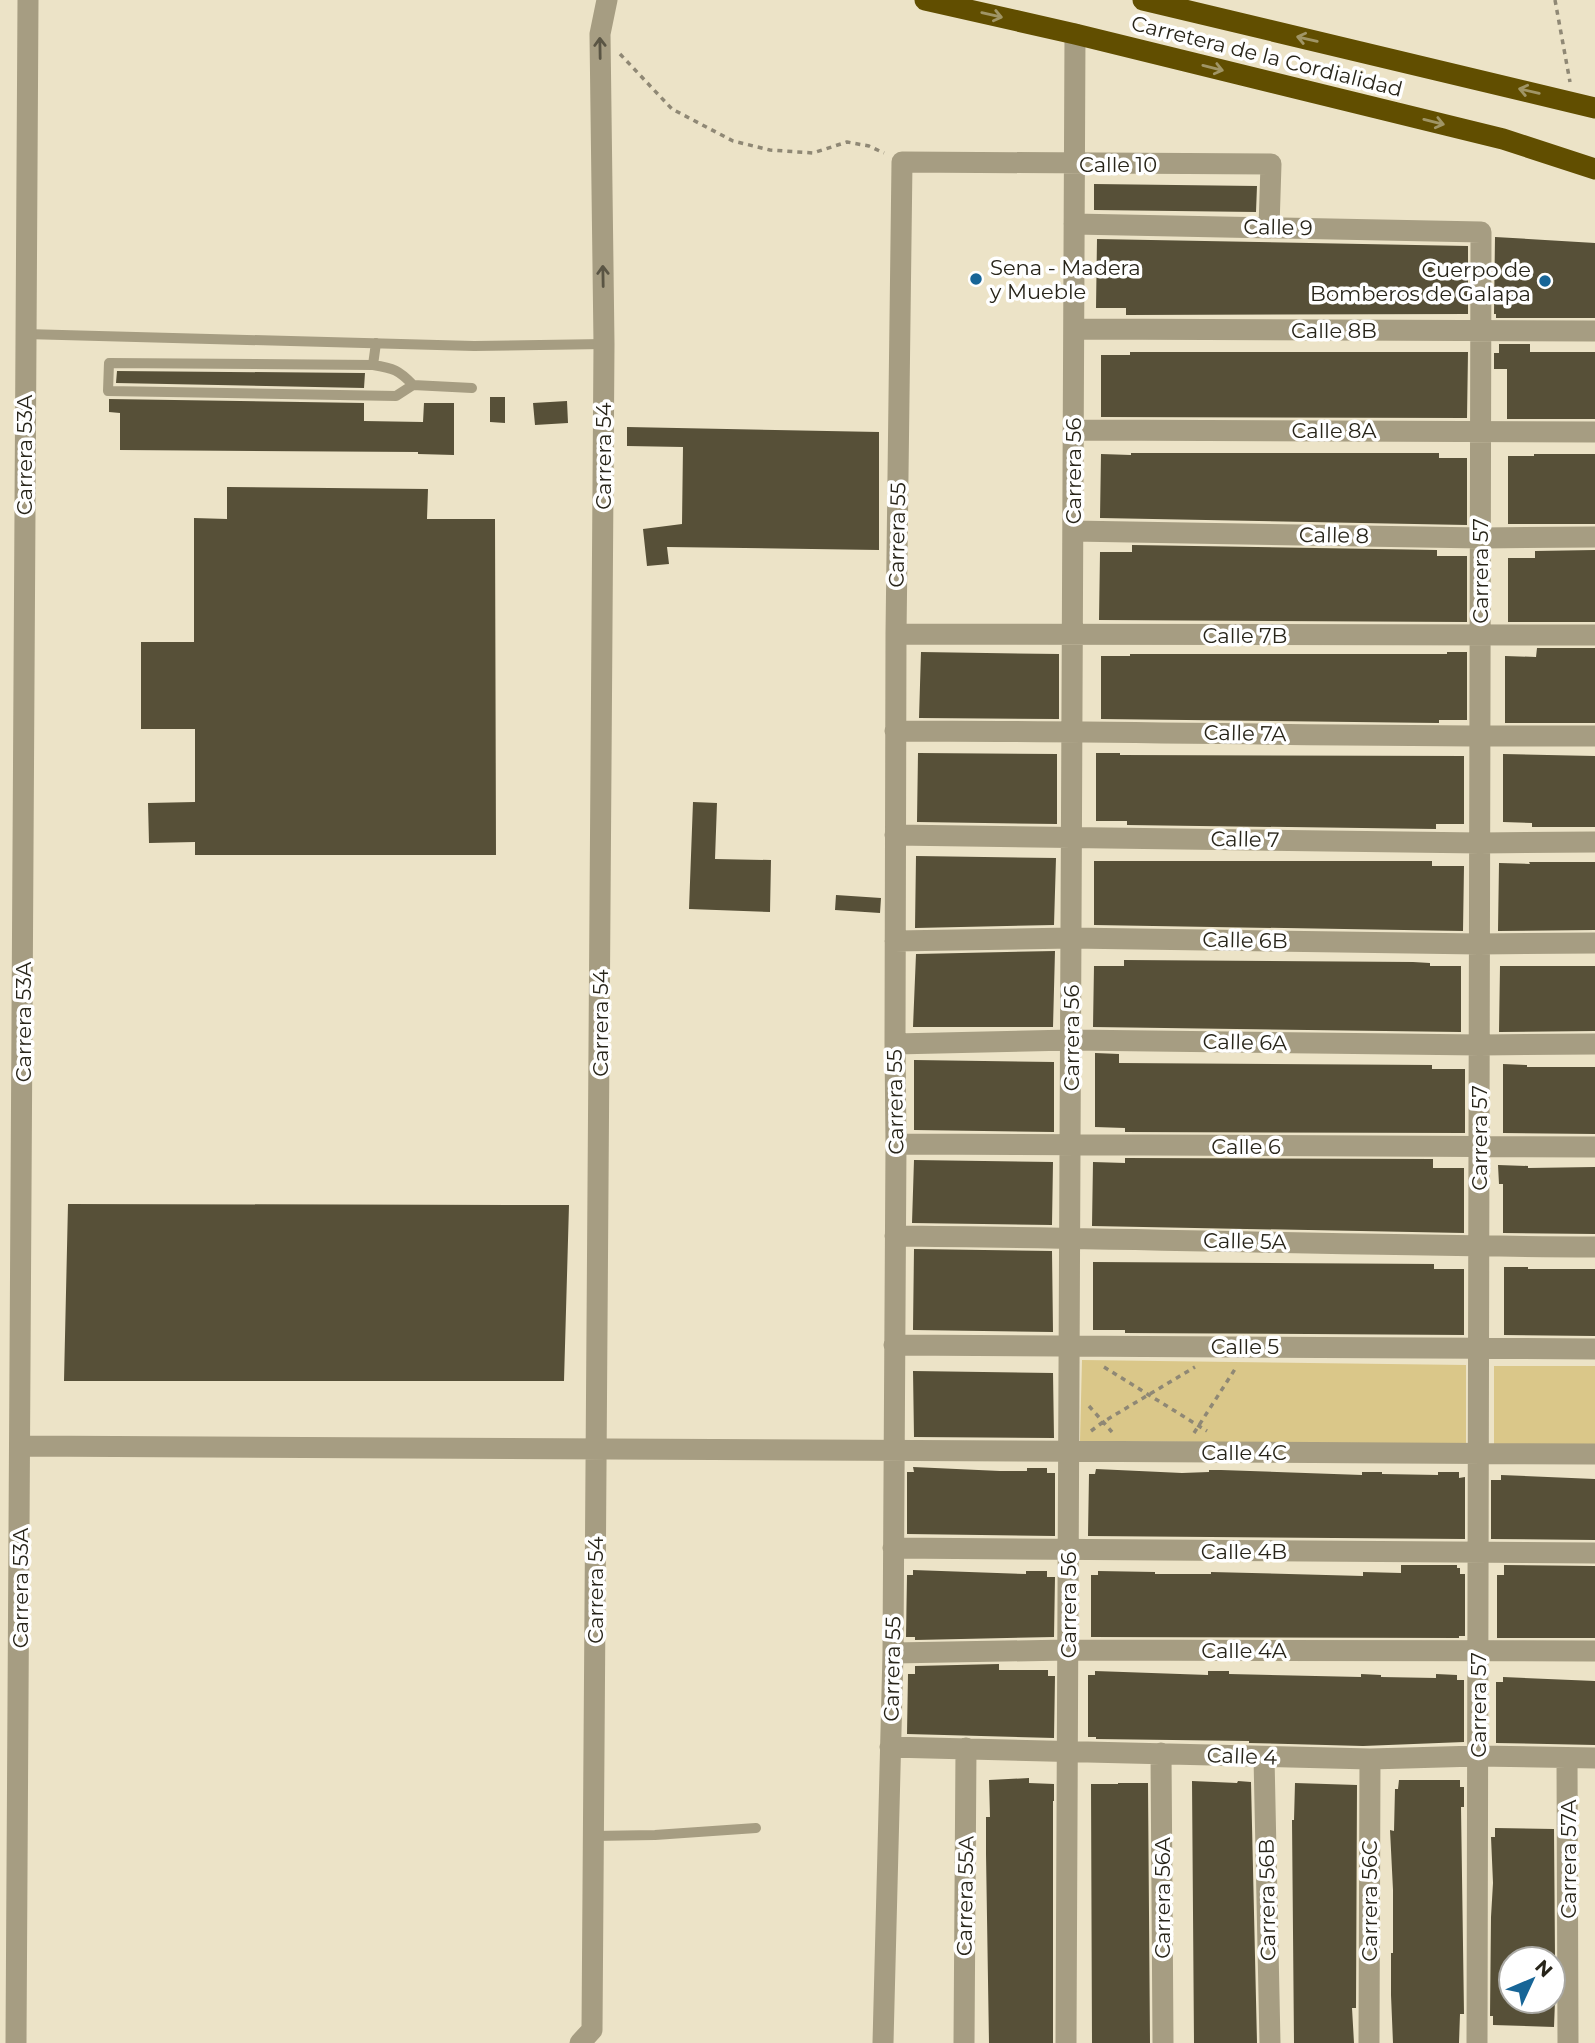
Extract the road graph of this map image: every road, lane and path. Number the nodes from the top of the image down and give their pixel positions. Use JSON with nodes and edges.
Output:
{"nodes":[{"id":1,"x":28,"y":0,"type":"edge"},
{"id":2,"x":607,"y":0,"type":"edge"},
{"id":3,"x":925,"y":0,"type":"edge"},
{"id":4,"x":1143,"y":0,"type":"edge"},
{"id":5,"x":1555,"y":0,"type":"edge"},
{"id":6,"x":600,"y":34,"type":"junction"},
{"id":7,"x":1075,"y":34,"type":"junction"},
{"id":8,"x":1574,"y":101,"type":"junction"},
{"id":9,"x":1595,"y":108,"type":"edge"},
{"id":10,"x":902,"y":162,"type":"junction"},
{"id":11,"x":1075,"y":164,"type":"junction"},
{"id":12,"x":1595,"y":169,"type":"edge"},
{"id":13,"x":1074,"y":224,"type":"junction"},
{"id":14,"x":1269,"y":227,"type":"junction"},
{"id":15,"x":1481,"y":232,"type":"joint"},
{"id":16,"x":1074,"y":329,"type":"junction"},
{"id":17,"x":1481,"y":330,"type":"junction"},
{"id":18,"x":1595,"y":331,"type":"edge"},
{"id":19,"x":25,"y":334,"type":"junction"},
{"id":20,"x":376,"y":343,"type":"junction"},
{"id":21,"x":604,"y":344,"type":"junction"},
{"id":22,"x":373,"y":365,"type":"junction"},
{"id":23,"x":413,"y":385,"type":"junction"},
{"id":24,"x":472,"y":388,"type":"dead end"},
{"id":25,"x":1073,"y":430,"type":"junction"},
{"id":26,"x":1481,"y":430,"type":"junction"},
{"id":27,"x":1595,"y":432,"type":"edge"},
{"id":28,"x":1073,"y":531,"type":"junction"},
{"id":29,"x":1595,"y":537,"type":"edge"},
{"id":30,"x":1480,"y":538,"type":"junction"},
{"id":31,"x":896,"y":634,"type":"junction"},
{"id":32,"x":1480,"y":634,"type":"junction"},
{"id":33,"x":1072,"y":635,"type":"junction"},
{"id":34,"x":1595,"y":635,"type":"edge"},
{"id":35,"x":895,"y":731,"type":"junction"},
{"id":36,"x":1072,"y":731,"type":"junction"},
{"id":37,"x":1480,"y":736,"type":"junction"},
{"id":38,"x":1595,"y":736,"type":"edge"},
{"id":39,"x":895,"y":835,"type":"junction"},
{"id":40,"x":1072,"y":836,"type":"junction"},
{"id":41,"x":1595,"y":842,"type":"edge"},
{"id":42,"x":1480,"y":843,"type":"junction"},
{"id":43,"x":1071,"y":938,"type":"junction"},
{"id":44,"x":895,"y":940,"type":"junction"},
{"id":45,"x":1595,"y":943,"type":"edge"},
{"id":46,"x":1479,"y":944,"type":"junction"},
{"id":47,"x":1071,"y":1040,"type":"junction"},
{"id":48,"x":895,"y":1044,"type":"junction"},
{"id":49,"x":1595,"y":1044,"type":"edge"},
{"id":50,"x":1479,"y":1045,"type":"junction"},
{"id":51,"x":896,"y":1144,"type":"junction"},
{"id":52,"x":1070,"y":1146,"type":"junction"},
{"id":53,"x":1479,"y":1146,"type":"junction"},
{"id":54,"x":1595,"y":1147,"type":"edge"},
{"id":55,"x":895,"y":1236,"type":"junction"},
{"id":56,"x":1070,"y":1237,"type":"junction"},
{"id":57,"x":1479,"y":1246,"type":"junction"},
{"id":58,"x":1595,"y":1247,"type":"edge"},
{"id":59,"x":894,"y":1345,"type":"junction"},
{"id":60,"x":1069,"y":1345,"type":"junction"},
{"id":61,"x":1249,"y":1346,"type":"junction"},
{"id":62,"x":1479,"y":1348,"type":"junction"},
{"id":63,"x":1595,"y":1349,"type":"edge"},
{"id":64,"x":1103,"y":1367,"type":"dead end"},
{"id":65,"x":1195,"y":1367,"type":"dead end"},
{"id":66,"x":1069,"y":1385,"type":"junction"},
{"id":67,"x":1149,"y":1395,"type":"junction"},
{"id":68,"x":1103,"y":1422,"type":"junction"},
{"id":69,"x":1198,"y":1426,"type":"junction"},
{"id":70,"x":1209,"y":1432,"type":"dead end"},
{"id":71,"x":22,"y":1446,"type":"junction"},
{"id":72,"x":597,"y":1449,"type":"junction"},
{"id":73,"x":894,"y":1450,"type":"junction"},
{"id":74,"x":1069,"y":1451,"type":"junction"},
{"id":75,"x":1131,"y":1451,"type":"junction"},
{"id":76,"x":1182,"y":1451,"type":"junction"},
{"id":77,"x":1479,"y":1453,"type":"junction"},
{"id":78,"x":1595,"y":1454,"type":"edge"},
{"id":79,"x":893,"y":1548,"type":"junction"},
{"id":80,"x":1068,"y":1550,"type":"junction"},
{"id":81,"x":1478,"y":1553,"type":"junction"},
{"id":82,"x":1595,"y":1553,"type":"edge"},
{"id":83,"x":1068,"y":1650,"type":"junction"},
{"id":84,"x":1478,"y":1650,"type":"junction"},
{"id":85,"x":1595,"y":1651,"type":"edge"},
{"id":86,"x":893,"y":1653,"type":"junction"},
{"id":87,"x":890,"y":1747,"type":"junction"},
{"id":88,"x":967,"y":1748,"type":"junction"},
{"id":89,"x":1067,"y":1750,"type":"junction"},
{"id":90,"x":1161,"y":1753,"type":"junction"},
{"id":91,"x":1478,"y":1756,"type":"junction"},
{"id":92,"x":1264,"y":1757,"type":"junction"},
{"id":93,"x":1567,"y":1758,"type":"junction"},
{"id":94,"x":1595,"y":1758,"type":"edge"},
{"id":95,"x":1370,"y":1759,"type":"junction"},
{"id":96,"x":756,"y":1828,"type":"dead end"},
{"id":97,"x":593,"y":1836,"type":"junction"},
{"id":98,"x":16,"y":2043,"type":"edge"},
{"id":99,"x":580,"y":2043,"type":"edge"},
{"id":100,"x":883,"y":2043,"type":"edge"},
{"id":101,"x":964,"y":2043,"type":"edge"},
{"id":102,"x":1066,"y":2043,"type":"edge"},
{"id":103,"x":1163,"y":2043,"type":"edge"},
{"id":104,"x":1270,"y":2043,"type":"edge"},
{"id":105,"x":1369,"y":2043,"type":"edge"},
{"id":106,"x":1477,"y":2043,"type":"edge"},
{"id":107,"x":1568,"y":2043,"type":"edge"}],
"edges":[{"from":1,"to":19,"type":"street","name":"Carrera 53A"},
{"from":2,"to":6,"type":"street","name":"Carrera 54"},
{"from":3,"to":7,"type":"highway","name":"Carretera de la Cordialidad","one_way":true},
{"from":8,"to":4,"type":"highway","name":"Carretera de la Cordialidad","one_way":true},
{"from":5,"to":8,"type":"path"},
{"from":6,"to":10,"type":"path"},
{"from":21,"to":6,"type":"street","name":"Carrera 54","one_way":true},
{"from":7,"to":11,"type":"street","name":"Carrera 56"},
{"from":7,"to":12,"type":"highway","name":"Carretera de la Cordialidad","one_way":true},
{"from":8,"to":9,"type":"highway","name":"Carretera de la Cordialidad"},
{"from":10,"to":11,"type":"street","name":"Calle 10"},
{"from":10,"to":31,"type":"street","name":"Carrera 55"},
{"from":11,"to":13,"type":"street","name":"Carrera 56"},
{"from":11,"to":14,"type":"street","name":"Calle 10"},
{"from":13,"to":14,"type":"street","name":"Calle 9"},
{"from":13,"to":16,"type":"street","name":"Carrera 56"},
{"from":14,"to":15,"type":"street","name":"Calle 9"},
{"from":15,"to":17,"type":"street","name":"Carrera 57"},
{"from":16,"to":17,"type":"street","name":"Calle 8B"},
{"from":16,"to":25,"type":"street","name":"Carrera 56"},
{"from":17,"to":18,"type":"street","name":"Calle 8B"},
{"from":17,"to":26,"type":"street","name":"Carrera 57"},
{"from":19,"to":20,"type":"lane"},
{"from":19,"to":71,"type":"street","name":"Carrera 53A"},
{"from":20,"to":21,"type":"lane"},
{"from":20,"to":22,"type":"lane"},
{"from":21,"to":72,"type":"street","name":"Carrera 54"},
{"from":22,"to":23,"type":"lane"},
{"from":22,"to":23,"type":"lane"},
{"from":23,"to":24,"type":"lane"},
{"from":25,"to":26,"type":"street","name":"Calle 8A"},
{"from":25,"to":28,"type":"street","name":"Carrera 56"},
{"from":26,"to":27,"type":"street","name":"Calle 8A"},
{"from":26,"to":30,"type":"street","name":"Carrera 57"},
{"from":28,"to":30,"type":"street","name":"Calle 8"},
{"from":28,"to":33,"type":"street","name":"Carrera 56"},
{"from":29,"to":30,"type":"street","name":"Calle 8"},
{"from":30,"to":32,"type":"street","name":"Carrera 57"},
{"from":31,"to":33,"type":"street","name":"Calle 7B"},
{"from":31,"to":35,"type":"street","name":"Carrera 55"},
{"from":32,"to":33,"type":"street","name":"Calle 7B"},
{"from":32,"to":34,"type":"street","name":"Calle 7B"},
{"from":32,"to":37,"type":"street","name":"Carrera 57"},
{"from":33,"to":36,"type":"street","name":"Carrera 56"},
{"from":35,"to":36,"type":"street","name":"Calle 7A"},
{"from":35,"to":39,"type":"street","name":"Carrera 55"},
{"from":36,"to":37,"type":"street","name":"Calle 7A"},
{"from":36,"to":40,"type":"street","name":"Carrera 56"},
{"from":37,"to":38,"type":"street","name":"Calle 7A"},
{"from":37,"to":42,"type":"street","name":"Carrera 57"},
{"from":39,"to":40,"type":"street","name":"Calle 7"},
{"from":39,"to":44,"type":"street","name":"Carrera 55"},
{"from":40,"to":42,"type":"street","name":"Calle 7"},
{"from":40,"to":43,"type":"street","name":"Carrera 56"},
{"from":41,"to":42,"type":"street","name":"Calle 7"},
{"from":42,"to":46,"type":"street","name":"Carrera 57"},
{"from":43,"to":44,"type":"street","name":"Calle 6B"},
{"from":43,"to":46,"type":"street","name":"Calle 6B"},
{"from":43,"to":47,"type":"street","name":"Carrera 56"},
{"from":44,"to":48,"type":"street","name":"Carrera 55"},
{"from":45,"to":46,"type":"street","name":"Calle 6B"},
{"from":46,"to":50,"type":"street","name":"Carrera 57"},
{"from":47,"to":48,"type":"street","name":"Calle 6A"},
{"from":47,"to":50,"type":"street","name":"Calle 6A"},
{"from":47,"to":52,"type":"street","name":"Carrera 56"},
{"from":48,"to":51,"type":"street","name":"Carrera 55"},
{"from":49,"to":50,"type":"street","name":"Calle 6A"},
{"from":50,"to":53,"type":"street","name":"Carrera 57"},
{"from":51,"to":52,"type":"street","name":"Calle 6"},
{"from":51,"to":55,"type":"street","name":"Carrera 55"},
{"from":52,"to":53,"type":"street","name":"Calle 6"},
{"from":52,"to":56,"type":"street","name":"Carrera 56"},
{"from":53,"to":54,"type":"street","name":"Calle 6"},
{"from":53,"to":57,"type":"street","name":"Carrera 57"},
{"from":55,"to":56,"type":"street","name":"Calle 5A"},
{"from":55,"to":59,"type":"street","name":"Carrera 55"},
{"from":56,"to":57,"type":"street","name":"Calle 5A"},
{"from":56,"to":60,"type":"street","name":"Carrera 56"},
{"from":57,"to":58,"type":"street","name":"Calle 5A"},
{"from":57,"to":62,"type":"street","name":"Carrera 57"},
{"from":59,"to":60,"type":"street","name":"Calle 5"},
{"from":59,"to":73,"type":"street","name":"Carrera 55"},
{"from":60,"to":61,"type":"street","name":"Calle 5"},
{"from":60,"to":66,"type":"street","name":"Carrera 56"},
{"from":61,"to":62,"type":"street","name":"Calle 5"},
{"from":61,"to":69,"type":"path"},
{"from":62,"to":63,"type":"street","name":"Calle 5"},
{"from":62,"to":77,"type":"street","name":"Carrera 57"},
{"from":64,"to":67,"type":"path"},
{"from":65,"to":67,"type":"path"},
{"from":66,"to":68,"type":"path"},
{"from":66,"to":74,"type":"street","name":"Carrera 56"},
{"from":67,"to":68,"type":"path"},
{"from":67,"to":69,"type":"path"},
{"from":68,"to":74,"type":"path"},
{"from":68,"to":75,"type":"path"},
{"from":69,"to":70,"type":"path"},
{"from":69,"to":76,"type":"path"},
{"from":71,"to":72,"type":"street","name":"Calle 4C"},
{"from":71,"to":98,"type":"street","name":"Carrera 53A"},
{"from":72,"to":73,"type":"street","name":"Calle 4C"},
{"from":72,"to":97,"type":"street","name":"Carrera 54"},
{"from":73,"to":74,"type":"street","name":"Calle 4C"},
{"from":73,"to":79,"type":"street","name":"Carrera 55"},
{"from":74,"to":75,"type":"street","name":"Calle 4C"},
{"from":74,"to":80,"type":"street","name":"Carrera 56"},
{"from":75,"to":76,"type":"street","name":"Calle 4C"},
{"from":76,"to":77,"type":"street","name":"Calle 4C"},
{"from":77,"to":78,"type":"street","name":"Calle 4C"},
{"from":77,"to":81,"type":"street","name":"Carrera 57"},
{"from":79,"to":80,"type":"street","name":"Calle 4B"},
{"from":79,"to":86,"type":"street","name":"Carrera 55"},
{"from":80,"to":81,"type":"street","name":"Calle 4B"},
{"from":80,"to":83,"type":"street","name":"Carrera 56"},
{"from":81,"to":82,"type":"street","name":"Calle 4B"},
{"from":81,"to":84,"type":"street","name":"Carrera 57"},
{"from":83,"to":84,"type":"street","name":"Calle 4A"},
{"from":83,"to":86,"type":"street","name":"Calle 4A"},
{"from":83,"to":89,"type":"street","name":"Carrera 56"},
{"from":84,"to":85,"type":"street","name":"Calle 4A"},
{"from":84,"to":91,"type":"street","name":"Carrera 57"},
{"from":86,"to":87,"type":"street","name":"Carrera 55"},
{"from":87,"to":88,"type":"street","name":"Calle 4"},
{"from":87,"to":100,"type":"street","name":"Carrera 55"},
{"from":88,"to":89,"type":"street","name":"Calle 4"},
{"from":88,"to":101,"type":"street","name":"Carrera 55A"},
{"from":89,"to":90,"type":"street","name":"Calle 4"},
{"from":89,"to":102,"type":"street","name":"Carrera 56"},
{"from":90,"to":92,"type":"street","name":"Calle 4"},
{"from":90,"to":103,"type":"street","name":"Carrera 56A"},
{"from":91,"to":93,"type":"street","name":"Calle 4"},
{"from":91,"to":95,"type":"street","name":"Calle 4"},
{"from":91,"to":106,"type":"street","name":"Carrera 57"},
{"from":92,"to":95,"type":"street","name":"Calle 4"},
{"from":92,"to":104,"type":"street","name":"Carrera 56B"},
{"from":93,"to":94,"type":"street","name":"Calle 4"},
{"from":93,"to":107,"type":"street","name":"Carrera 57A"},
{"from":95,"to":105,"type":"street","name":"Carrera 56C"},
{"from":96,"to":97,"type":"lane"},
{"from":97,"to":99,"type":"street","name":"Carrera 54"}]}
